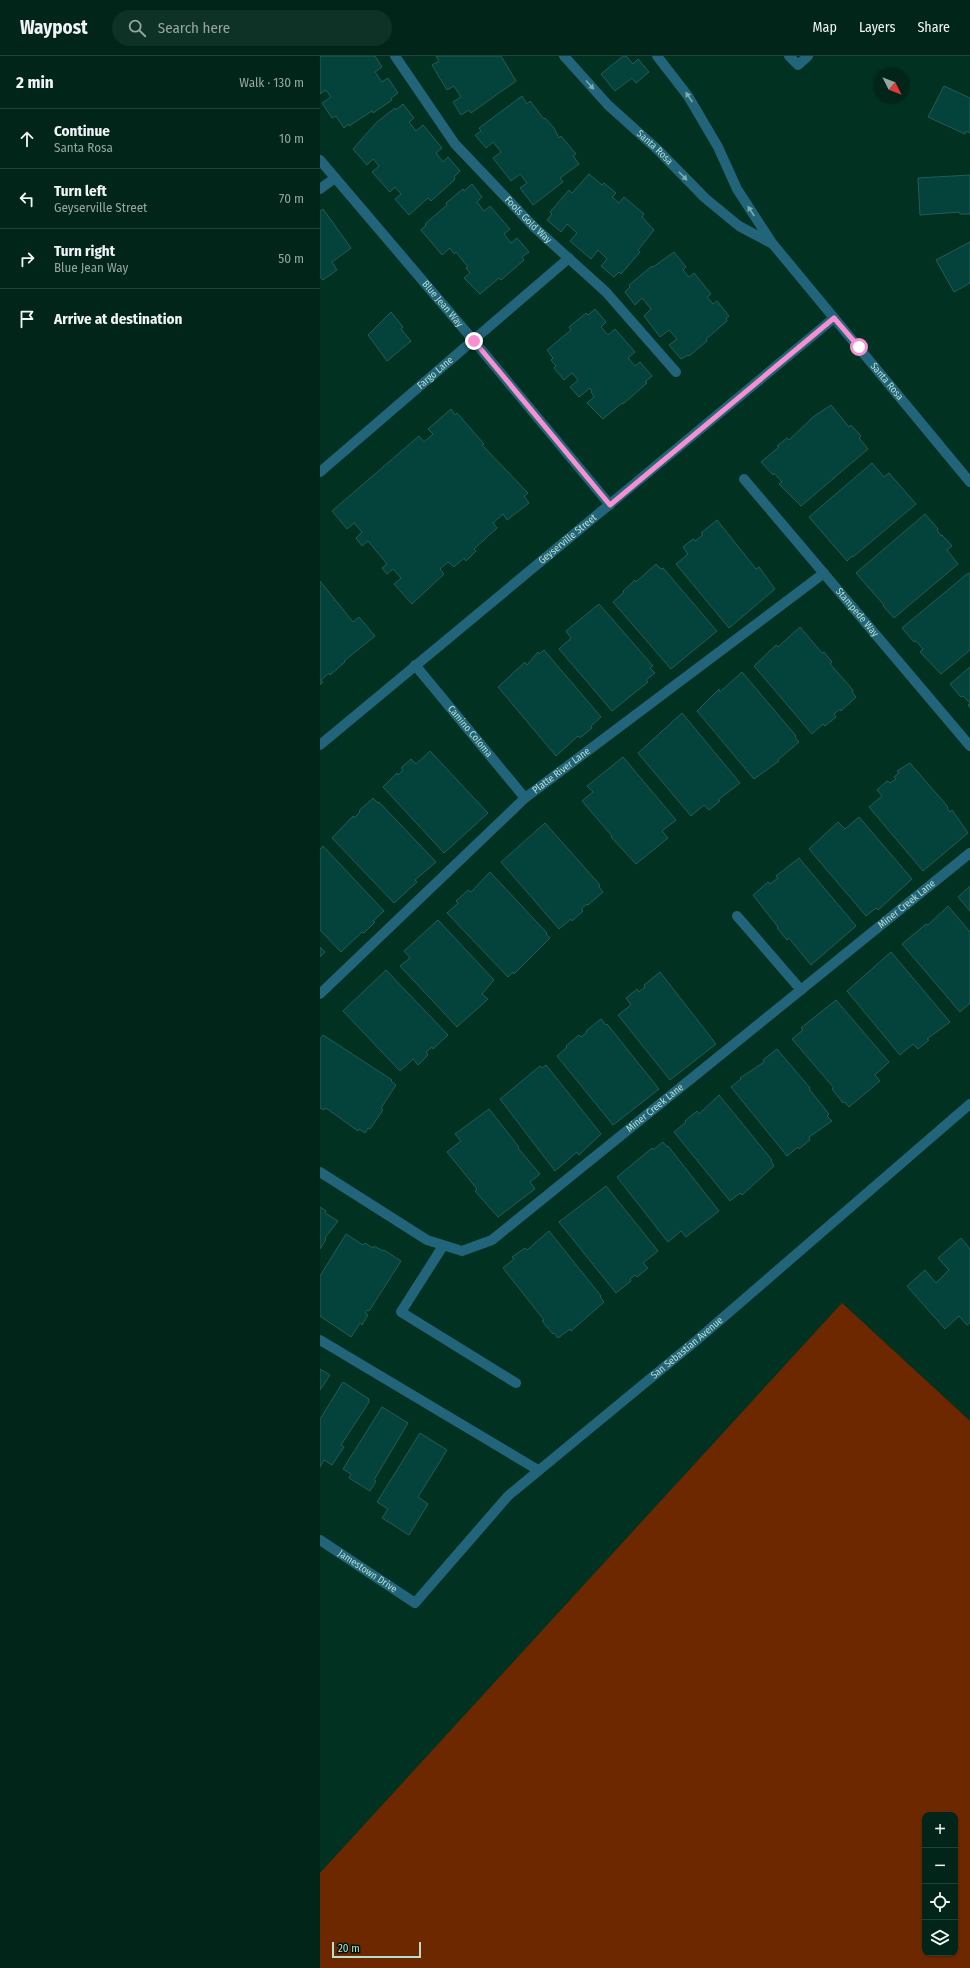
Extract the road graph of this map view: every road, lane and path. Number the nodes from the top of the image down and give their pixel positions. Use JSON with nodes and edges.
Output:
{"nodes":[{"id":1,"x":395,"y":56,"type":"edge"},
{"id":2,"x":564,"y":56,"type":"edge"},
{"id":3,"x":657,"y":56,"type":"edge"},
{"id":4,"x":789,"y":56,"type":"edge"},
{"id":5,"x":808,"y":56,"type":"edge"},
{"id":6,"x":320,"y":160,"type":"edge"},
{"id":7,"x":334,"y":178,"type":"junction"},
{"id":8,"x":320,"y":189,"type":"edge"},
{"id":9,"x":772,"y":243,"type":"junction"},
{"id":10,"x":569,"y":258,"type":"junction"},
{"id":11,"x":834,"y":318,"type":"junction"},
{"id":12,"x":474,"y":341,"type":"junction"},
{"id":13,"x":676,"y":372,"type":"dead end"},
{"id":14,"x":320,"y":472,"type":"edge"},
{"id":15,"x":744,"y":479,"type":"dead end"},
{"id":16,"x":970,"y":482,"type":"edge"},
{"id":17,"x":610,"y":505,"type":"junction"},
{"id":18,"x":824,"y":573,"type":"junction"},
{"id":19,"x":415,"y":665,"type":"junction"},
{"id":20,"x":320,"y":745,"type":"edge"},
{"id":21,"x":970,"y":746,"type":"edge"},
{"id":22,"x":525,"y":798,"type":"junction"},
{"id":23,"x":970,"y":853,"type":"edge"},
{"id":24,"x":737,"y":916,"type":"dead end"},
{"id":25,"x":801,"y":990,"type":"junction"},
{"id":26,"x":320,"y":994,"type":"edge"},
{"id":27,"x":970,"y":1104,"type":"edge"},
{"id":28,"x":320,"y":1172,"type":"edge"},
{"id":29,"x":443,"y":1246,"type":"junction"},
{"id":30,"x":320,"y":1340,"type":"edge"},
{"id":31,"x":516,"y":1383,"type":"dead end"},
{"id":32,"x":538,"y":1470,"type":"junction"},
{"id":33,"x":320,"y":1540,"type":"edge"},
{"id":34,"x":415,"y":1603,"type":"joint"}],
"edges":[{"from":1,"to":10,"type":"street","name":"Fools Gold Way"},
{"from":2,"to":9,"type":"street","name":"Santa Rosa","one_way":true},
{"from":9,"to":3,"type":"street","name":"Santa Rosa","one_way":true},
{"from":4,"to":5,"type":"street"},
{"from":6,"to":7,"type":"street","name":"Blue Jean Way"},
{"from":7,"to":8,"type":"street"},
{"from":7,"to":12,"type":"street","name":"Blue Jean Way"},
{"from":9,"to":11,"type":"street","name":"Santa Rosa"},
{"from":10,"to":12,"type":"street","name":"Fargo Lane"},
{"from":10,"to":13,"type":"street","name":"Fools Gold Way"},
{"from":11,"to":16,"type":"street","name":"Santa Rosa"},
{"from":11,"to":17,"type":"street","name":"Geyserville Street"},
{"from":12,"to":14,"type":"street","name":"Fargo Lane"},
{"from":12,"to":17,"type":"street","name":"Blue Jean Way"},
{"from":15,"to":18,"type":"street","name":"Stampede Way"},
{"from":17,"to":19,"type":"street","name":"Geyserville Street"},
{"from":18,"to":21,"type":"street","name":"Stampede Way"},
{"from":18,"to":22,"type":"street","name":"Platte River Lane"},
{"from":19,"to":20,"type":"street","name":"Geyserville Street"},
{"from":19,"to":22,"type":"street","name":"Camino Coloma"},
{"from":22,"to":26,"type":"street","name":"Platte River Lane"},
{"from":23,"to":25,"type":"street","name":"Miner Creek Lane"},
{"from":24,"to":25,"type":"street"},
{"from":25,"to":29,"type":"street","name":"Miner Creek Lane"},
{"from":27,"to":32,"type":"street","name":"San Sebastian Avenue"},
{"from":28,"to":29,"type":"street","name":"Miner Creek Lane"},
{"from":29,"to":31,"type":"street"},
{"from":30,"to":32,"type":"street"},
{"from":32,"to":34,"type":"street","name":"San Sebastian Avenue"},
{"from":33,"to":34,"type":"street","name":"Jamestown Drive"}]}
